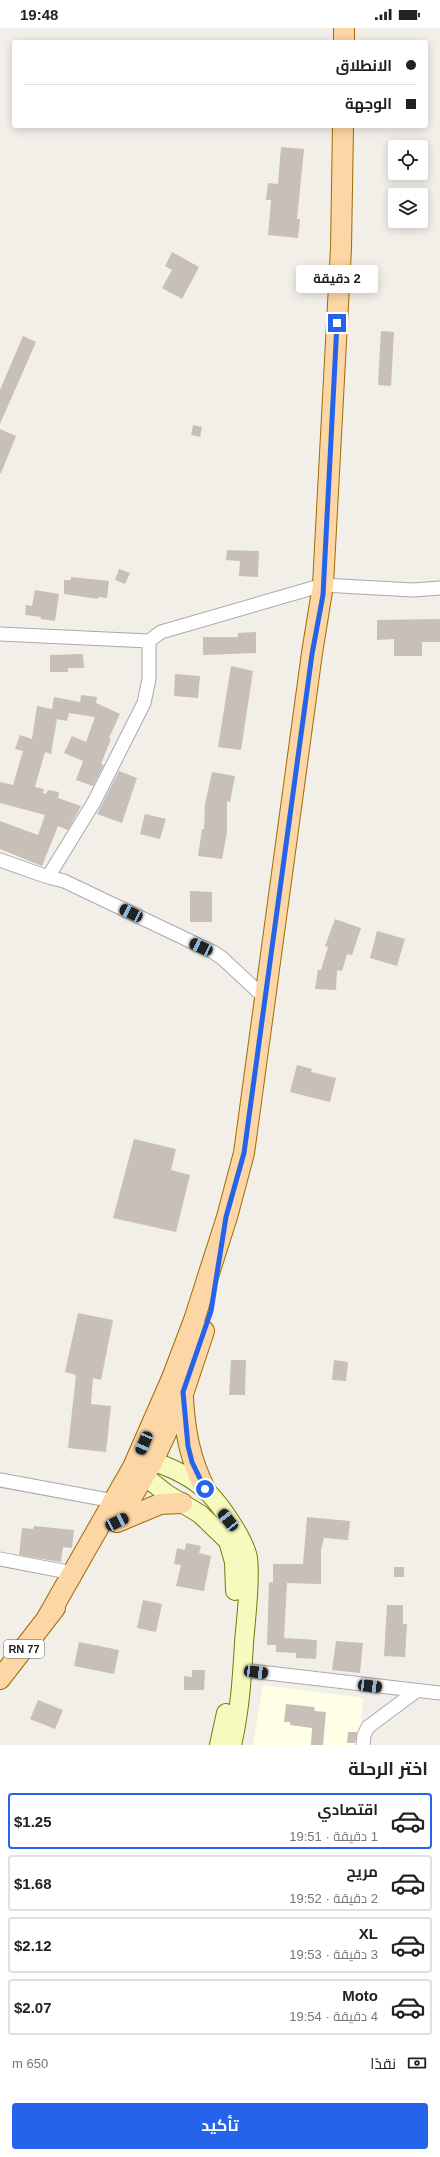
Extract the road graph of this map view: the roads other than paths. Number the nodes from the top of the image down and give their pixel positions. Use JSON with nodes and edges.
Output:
{"nodes":[{"id":1,"x":344,"y":28,"type":"edge"},
{"id":2,"x":344,"y":40,"type":"edge"},
{"id":3,"x":343,"y":128,"type":"edge"},
{"id":4,"x":323,"y":585,"type":"junction"},
{"id":5,"x":440,"y":588,"type":"edge"},
{"id":6,"x":0,"y":634,"type":"edge"},
{"id":7,"x":149,"y":641,"type":"junction"},
{"id":8,"x":0,"y":860,"type":"edge"},
{"id":9,"x":48,"y":877,"type":"junction"},
{"id":10,"x":265,"y":998,"type":"junction"},
{"id":11,"x":226,"y":1217,"type":"junction"},
{"id":12,"x":183,"y":1392,"type":"junction"},
{"id":13,"x":142,"y":1465,"type":"junction"},
{"id":14,"x":0,"y":1480,"type":"edge"},
{"id":15,"x":205,"y":1489,"type":"junction"},
{"id":16,"x":114,"y":1502,"type":"junction"},
{"id":17,"x":182,"y":1503,"type":"junction"},
{"id":18,"x":117,"y":1522,"type":"junction"},
{"id":19,"x":0,"y":1559,"type":"edge"},
{"id":20,"x":73,"y":1573,"type":"junction"},
{"id":21,"x":47,"y":1618,"type":"junction"},
{"id":22,"x":242,"y":1670,"type":"junction"},
{"id":23,"x":0,"y":1679,"type":"edge"},
{"id":24,"x":415,"y":1692,"type":"junction"},
{"id":25,"x":440,"y":1693,"type":"edge"},
{"id":26,"x":219,"y":1745,"type":"edge"},
{"id":27,"x":232,"y":1745,"type":"edge"},
{"id":28,"x":363,"y":1745,"type":"edge"}],
"edges":[{"from":1,"to":2,"type":"main road"},
{"from":3,"to":4,"type":"main road","number":"RN 77"},
{"from":4,"to":5,"type":"street"},
{"from":4,"to":7,"type":"street"},
{"from":4,"to":10,"type":"main road","number":"RN 77"},
{"from":6,"to":7,"type":"street"},
{"from":7,"to":9,"type":"street"},
{"from":8,"to":9,"type":"street"},
{"from":9,"to":10,"type":"street"},
{"from":10,"to":11,"type":"main road","number":"RN 77"},
{"from":11,"to":12,"type":"main road","number":"RN 77"},
{"from":11,"to":13,"type":"main road","number":"RN 77"},
{"from":12,"to":13,"type":"main road","number":"RN 77"},
{"from":12,"to":15,"type":"main road"},
{"from":13,"to":15,"type":"main road"},
{"from":13,"to":16,"type":"main road","number":"RN 77"},
{"from":13,"to":17,"type":"main road"},
{"from":13,"to":18,"type":"main road","number":"RN 77"},
{"from":14,"to":16,"type":"street"},
{"from":15,"to":22,"type":"main road"},
{"from":16,"to":20,"type":"main road","number":"RN 77"},
{"from":17,"to":18,"type":"main road"},
{"from":17,"to":26,"type":"main road"},
{"from":18,"to":21,"type":"main road","number":"RN 77"},
{"from":19,"to":20,"type":"street"},
{"from":20,"to":21,"type":"main road","number":"RN 77"},
{"from":21,"to":23,"type":"main road","number":"RN 77"},
{"from":22,"to":24,"type":"street"},
{"from":22,"to":27,"type":"main road"},
{"from":24,"to":25,"type":"street"},
{"from":24,"to":28,"type":"street"}]}
